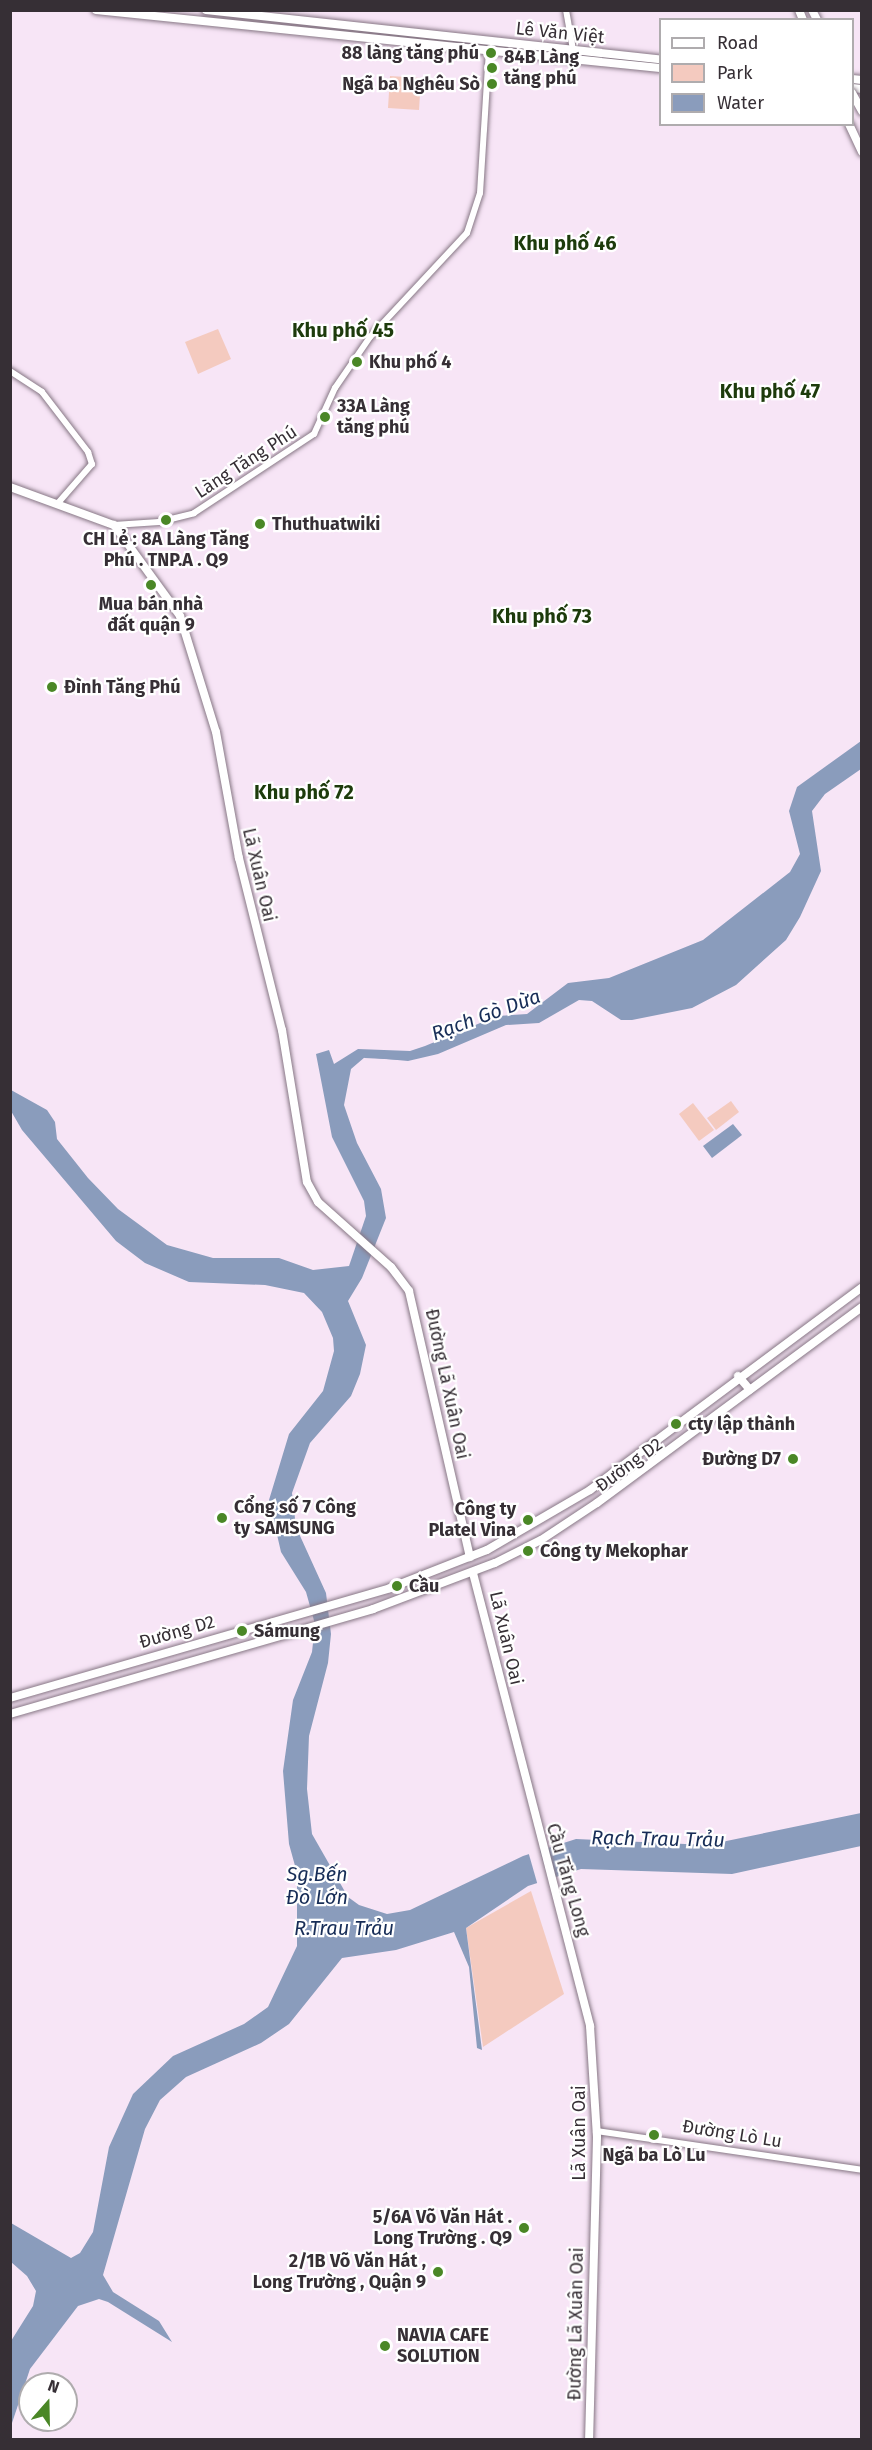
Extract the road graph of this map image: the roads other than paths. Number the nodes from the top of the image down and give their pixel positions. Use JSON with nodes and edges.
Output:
{"nodes":[{"id":1,"x":96,"y":10,"type":"edge"},
{"id":2,"x":206,"y":10,"type":"edge"},
{"id":3,"x":566,"y":10,"type":"edge"},
{"id":4,"x":797,"y":10,"type":"edge"},
{"id":5,"x":804,"y":10,"type":"edge"},
{"id":6,"x":107,"y":11,"type":"edge"},
{"id":7,"x":228,"y":13,"type":"junction"},
{"id":8,"x":227,"y":24,"type":"junction"},
{"id":9,"x":490,"y":40,"type":"junction"},
{"id":10,"x":573,"y":49,"type":"junction"},
{"id":11,"x":489,"y":50,"type":"junction"},
{"id":12,"x":659,"y":58,"type":"edge"},
{"id":13,"x":573,"y":59,"type":"junction"},
{"id":14,"x":659,"y":68,"type":"edge"},
{"id":15,"x":854,"y":97,"type":"edge"},
{"id":16,"x":861,"y":111,"type":"edge"},
{"id":17,"x":854,"y":124,"type":"edge"},
{"id":18,"x":850,"y":126,"type":"edge"},
{"id":19,"x":861,"y":139,"type":"edge"},
{"id":20,"x":861,"y":152,"type":"edge"},
{"id":21,"x":10,"y":371,"type":"edge"},
{"id":22,"x":10,"y":487,"type":"edge"},
{"id":23,"x":58,"y":503,"type":"junction"},
{"id":24,"x":114,"y":525,"type":"junction"},
{"id":25,"x":357,"y":1237,"type":"joint"},
{"id":26,"x":861,"y":1283,"type":"edge"},
{"id":27,"x":861,"y":1287,"type":"edge"},
{"id":28,"x":861,"y":1306,"type":"edge"},
{"id":29,"x":835,"y":1307,"type":"junction"},
{"id":30,"x":861,"y":1312,"type":"edge"},
{"id":31,"x":772,"y":1373,"type":"junction"},
{"id":32,"x":738,"y":1376,"type":"junction"},
{"id":33,"x":750,"y":1390,"type":"junction"},
{"id":34,"x":470,"y":1557,"type":"junction"},
{"id":35,"x":473,"y":1573,"type":"junction"},
{"id":36,"x":204,"y":1641,"type":"junction"},
{"id":37,"x":209,"y":1657,"type":"junction"},
{"id":38,"x":10,"y":1696,"type":"edge"},
{"id":39,"x":508,"y":1712,"type":"joint"},
{"id":40,"x":14,"y":1713,"type":"edge"},
{"id":41,"x":593,"y":2057,"type":"joint"},
{"id":42,"x":596,"y":2131,"type":"junction"},
{"id":43,"x":861,"y":2170,"type":"edge"},
{"id":44,"x":592,"y":2208,"type":"joint"},
{"id":45,"x":589,"y":2439,"type":"edge"}],
"edges":[{"from":1,"to":6,"type":"main road","name":"Lê Văn Việt"},
{"from":2,"to":7,"type":"main road","name":"Lê Văn Việt"},
{"from":3,"to":10,"type":"street"},
{"from":4,"to":5,"type":"main road"},
{"from":6,"to":8,"type":"main road","name":"Lê Văn Việt"},
{"from":7,"to":8,"type":"main road"},
{"from":7,"to":9,"type":"main road","name":"Lê Văn Việt"},
{"from":8,"to":11,"type":"main road","name":"Lê Văn Việt"},
{"from":9,"to":10,"type":"main road","name":"Lê Văn Việt"},
{"from":9,"to":11,"type":"main road"},
{"from":10,"to":12,"type":"main road","name":"Lê Văn Việt"},
{"from":10,"to":13,"type":"main road"},
{"from":11,"to":13,"type":"main road","name":"Lê Văn Việt"},
{"from":11,"to":24,"type":"street","name":"Làng Tăng Phú"},
{"from":13,"to":14,"type":"main road","name":"Lê Văn Việt"},
{"from":15,"to":16,"type":"main road","bridge":true},
{"from":17,"to":19,"type":"main road"},
{"from":18,"to":20,"type":"main road"},
{"from":21,"to":23,"type":"street"},
{"from":22,"to":23,"type":"main road"},
{"from":23,"to":24,"type":"main road"},
{"from":24,"to":25,"type":"main road","name":"Lã Xuân Oai"},
{"from":25,"to":34,"type":"main road","name":"Đường Lã Xuân Oai"},
{"from":26,"to":29,"type":"main road","name":"Đường D2"},
{"from":27,"to":29,"type":"main road","name":"Đường D2"},
{"from":28,"to":31,"type":"main road","name":"Đường D2"},
{"from":29,"to":32,"type":"main road","name":"Đường D2"},
{"from":30,"to":31,"type":"main road","name":"Đường D2"},
{"from":31,"to":33,"type":"main road","name":"Đường D2"},
{"from":32,"to":33,"type":"main road"},
{"from":32,"to":34,"type":"main road","name":"Đường D2"},
{"from":33,"to":35,"type":"main road","name":"Đường D2"},
{"from":34,"to":35,"type":"main road"},
{"from":34,"to":36,"type":"main road","name":"Đường D2"},
{"from":35,"to":37,"type":"main road","name":"Đường D2"},
{"from":35,"to":39,"type":"main road","name":"Lã Xuân Oai"},
{"from":36,"to":37,"type":"main road"},
{"from":36,"to":38,"type":"main road","name":"Đường D2"},
{"from":37,"to":40,"type":"main road","name":"Đường D2"},
{"from":39,"to":41,"type":"main road","name":"Cầu Tăng Long"},
{"from":41,"to":42,"type":"main road","name":"Lã Xuân Oai"},
{"from":42,"to":43,"type":"street","name":"Đường Lò Lu"},
{"from":42,"to":44,"type":"main road","name":"Lã Xuân Oai"},
{"from":44,"to":45,"type":"main road","name":"Đường Lã Xuân Oai"}]}
